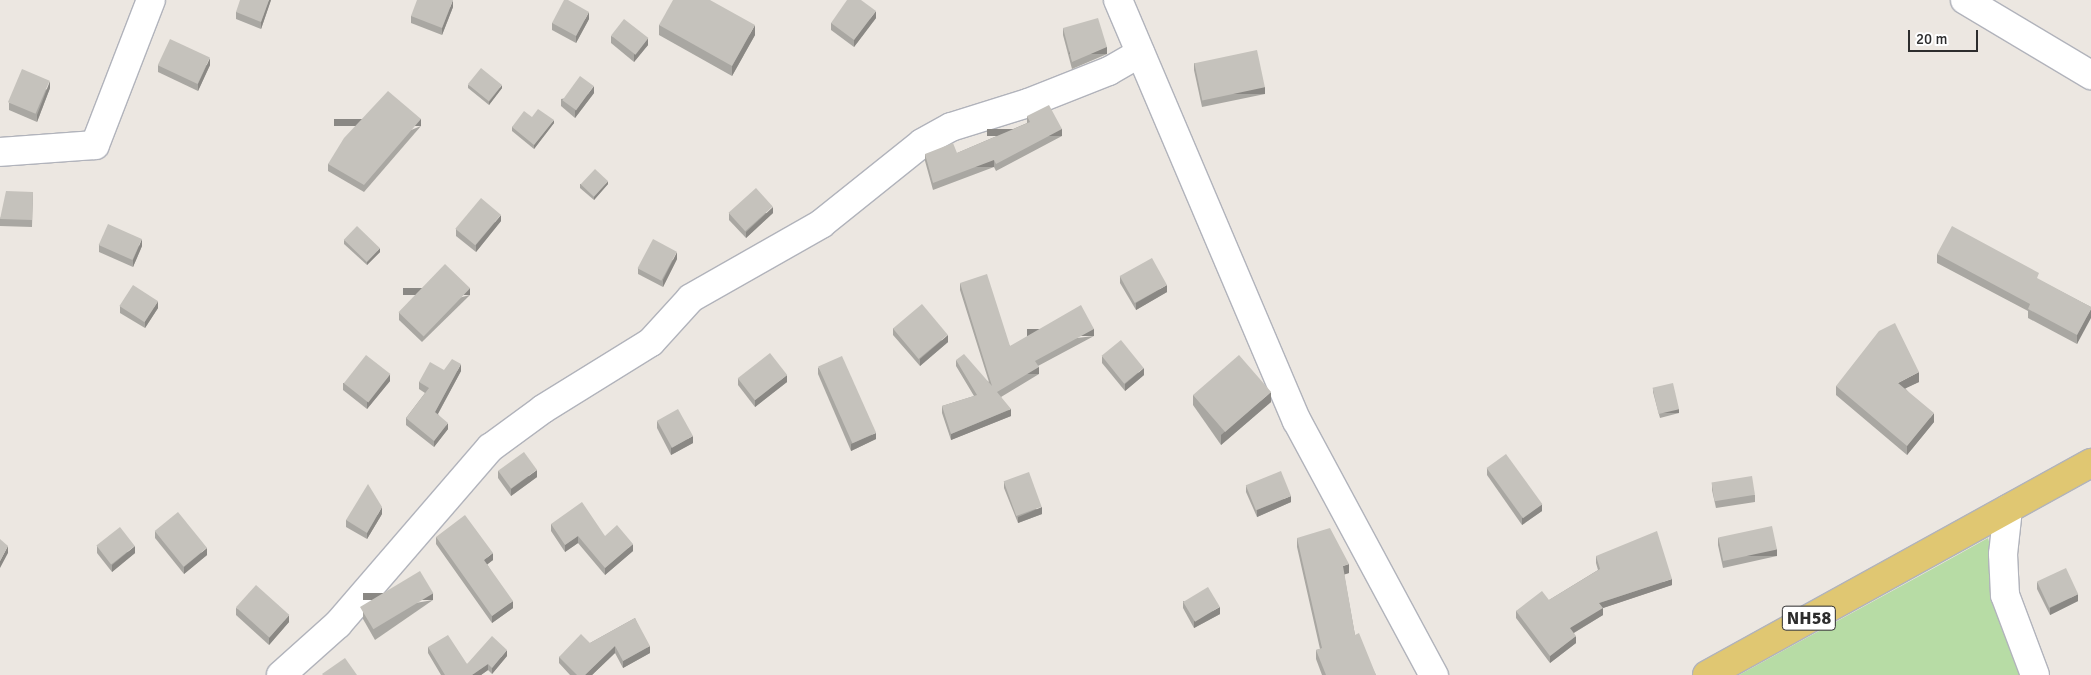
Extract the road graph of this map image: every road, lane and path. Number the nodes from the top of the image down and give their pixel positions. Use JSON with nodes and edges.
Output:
{"nodes":[{"id":1,"x":151,"y":0,"type":"edge"},
{"id":2,"x":1118,"y":0,"type":"edge"},
{"id":3,"x":1965,"y":0,"type":"edge"},
{"id":4,"x":1140,"y":53,"type":"junction"},
{"id":5,"x":2091,"y":75,"type":"edge"},
{"id":6,"x":0,"y":152,"type":"edge"},
{"id":7,"x":2091,"y":463,"type":"edge"},
{"id":8,"x":2008,"y":509,"type":"junction"},
{"id":9,"x":281,"y":675,"type":"edge"},
{"id":10,"x":1434,"y":675,"type":"edge"},
{"id":11,"x":1707,"y":675,"type":"edge"},
{"id":12,"x":2035,"y":675,"type":"edge"}],
"edges":[{"from":1,"to":6,"type":"street"},
{"from":2,"to":4,"type":"street"},
{"from":3,"to":5,"type":"street"},
{"from":4,"to":9,"type":"street"},
{"from":4,"to":10,"type":"street"},
{"from":7,"to":8,"type":"main road","number":"NH58"},
{"from":8,"to":11,"type":"main road","number":"NH58"},
{"from":8,"to":12,"type":"street"}]}
